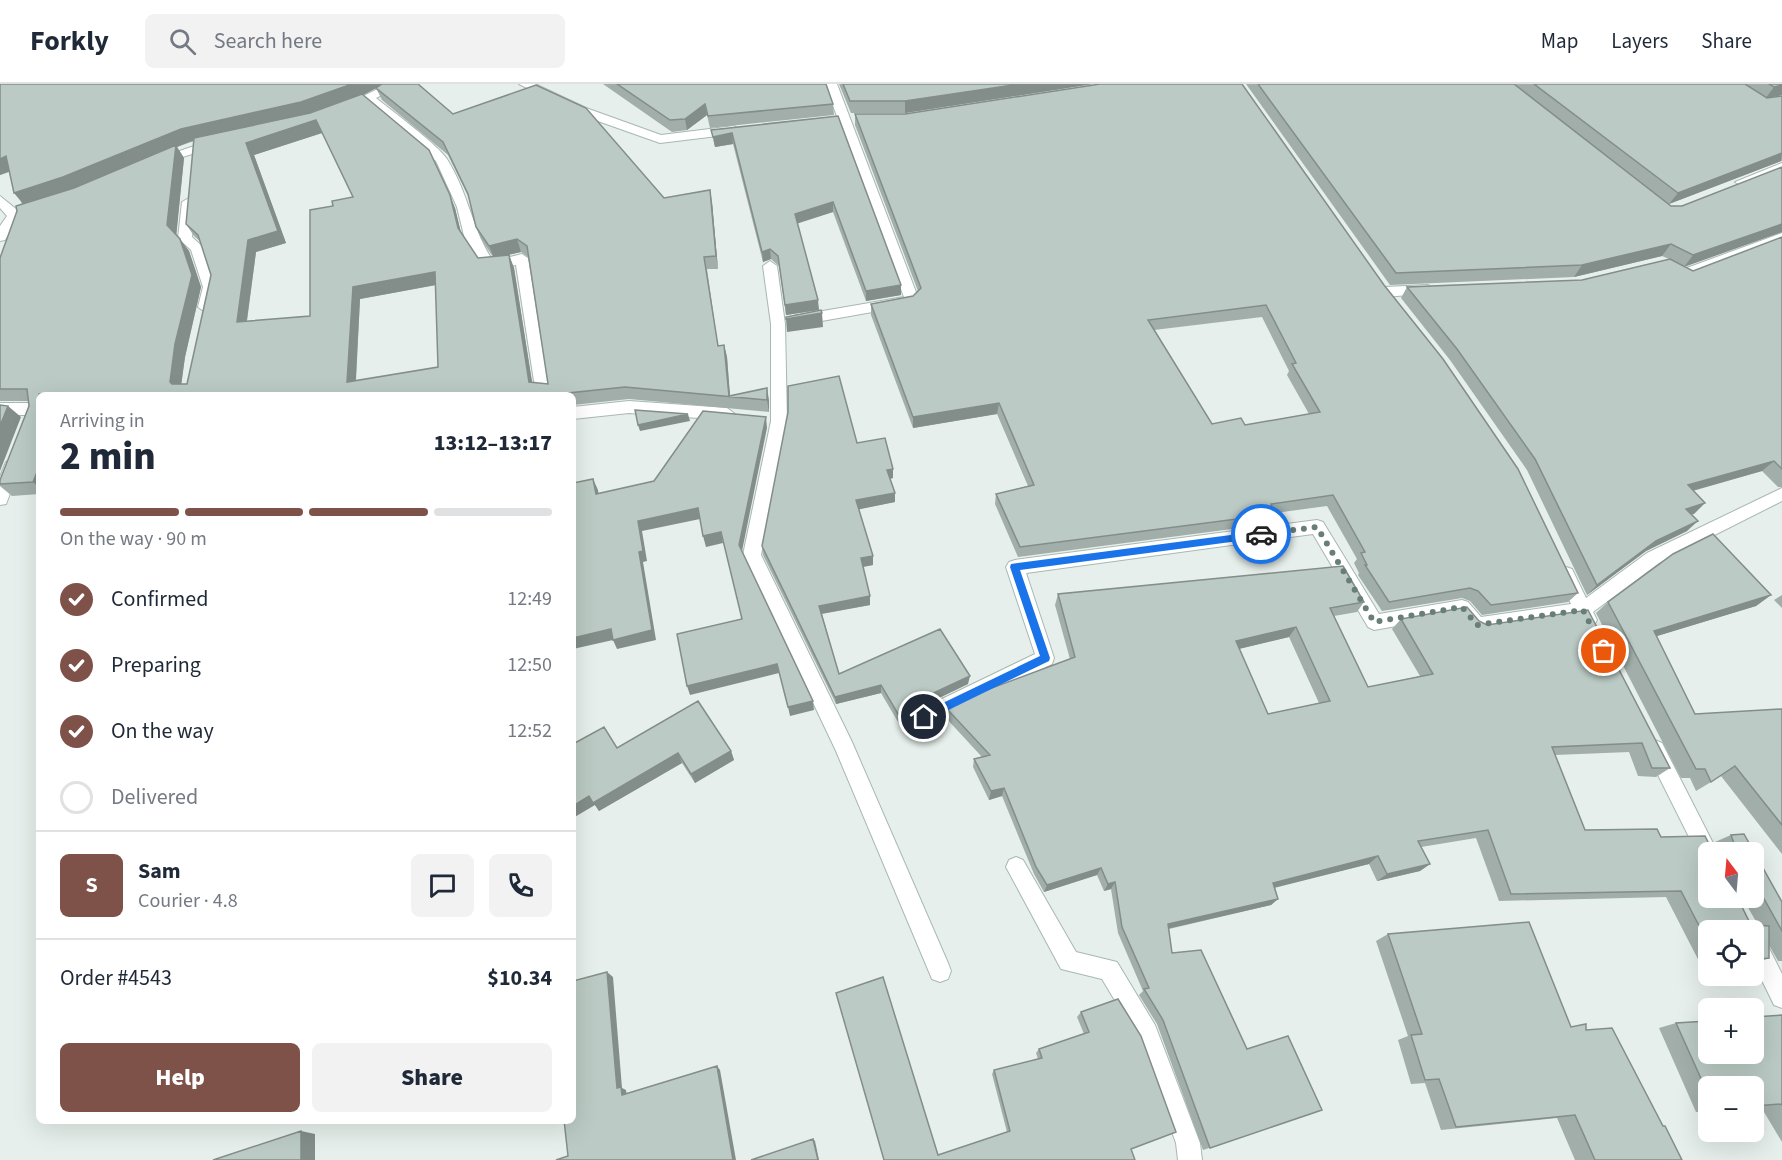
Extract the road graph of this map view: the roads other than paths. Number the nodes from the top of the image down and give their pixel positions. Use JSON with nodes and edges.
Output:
{"nodes":[{"id":1,"x":398,"y":84,"type":"edge"},
{"id":2,"x":525,"y":84,"type":"edge"},
{"id":3,"x":831,"y":84,"type":"edge"},
{"id":4,"x":370,"y":99,"type":"junction"},
{"id":5,"x":332,"y":113,"type":"edge"},
{"id":6,"x":746,"y":129,"type":"edge"},
{"id":7,"x":227,"y":140,"type":"edge"},
{"id":8,"x":194,"y":147,"type":"junction"},
{"id":9,"x":147,"y":164,"type":"edge"},
{"id":10,"x":1782,"y":166,"type":"edge"},
{"id":11,"x":192,"y":170,"type":"edge"},
{"id":12,"x":1730,"y":187,"type":"edge"},
{"id":13,"x":190,"y":192,"type":"edge"},
{"id":14,"x":0,"y":200,"type":"edge"},
{"id":15,"x":50,"y":203,"type":"edge"},
{"id":16,"x":14,"y":215,"type":"junction"},
{"id":17,"x":0,"y":237,"type":"edge"},
{"id":18,"x":1782,"y":237,"type":"edge"},
{"id":19,"x":770,"y":266,"type":"edge"},
{"id":20,"x":1652,"y":266,"type":"edge"},
{"id":21,"x":1444,"y":289,"type":"edge"},
{"id":22,"x":1399,"y":310,"type":"edge"},
{"id":23,"x":202,"y":322,"type":"edge"},
{"id":24,"x":778,"y":324,"type":"junction"},
{"id":25,"x":544,"y":392,"type":"edge"},
{"id":26,"x":0,"y":409,"type":"edge"},
{"id":27,"x":36,"y":409,"type":"edge"},
{"id":28,"x":36,"y":411,"type":"edge"},
{"id":29,"x":576,"y":412,"type":"edge"},
{"id":30,"x":738,"y":416,"type":"edge"},
{"id":31,"x":759,"y":418,"type":"edge"},
{"id":32,"x":779,"y":421,"type":"junction"},
{"id":33,"x":27,"y":429,"type":"edge"},
{"id":34,"x":19,"y":449,"type":"edge"},
{"id":35,"x":1782,"y":494,"type":"edge"},
{"id":36,"x":0,"y":499,"type":"edge"},
{"id":37,"x":1558,"y":558,"type":"edge"},
{"id":38,"x":1583,"y":610,"type":"junction"},
{"id":39,"x":1594,"y":631,"type":"edge"},
{"id":40,"x":924,"y":717,"type":"dead end"},
{"id":41,"x":1648,"y":738,"type":"edge"},
{"id":42,"x":1702,"y":842,"type":"edge"},
{"id":43,"x":1016,"y":867,"type":"dead end"},
{"id":44,"x":1764,"y":962,"type":"edge"},
{"id":45,"x":940,"y":971,"type":"dead end"},
{"id":46,"x":1782,"y":997,"type":"edge"},
{"id":47,"x":1190,"y":1160,"type":"edge"}],
"edges":[{"from":1,"to":4,"type":"street"},
{"from":2,"to":6,"type":"street"},
{"from":3,"to":24,"type":"street"},
{"from":4,"to":5,"type":"street"},
{"from":4,"to":25,"type":"street"},
{"from":7,"to":8,"type":"street"},
{"from":8,"to":9,"type":"street"},
{"from":8,"to":11,"type":"street"},
{"from":10,"to":12,"type":"street"},
{"from":13,"to":23,"type":"street"},
{"from":14,"to":16,"type":"street"},
{"from":15,"to":16,"type":"street"},
{"from":16,"to":17,"type":"street"},
{"from":18,"to":20,"type":"street"},
{"from":19,"to":24,"type":"street"},
{"from":21,"to":22,"type":"street"},
{"from":24,"to":32,"type":"street"},
{"from":26,"to":27,"type":"street"},
{"from":28,"to":33,"type":"street"},
{"from":29,"to":30,"type":"street"},
{"from":31,"to":32,"type":"street"},
{"from":32,"to":45,"type":"street"},
{"from":34,"to":36,"type":"street"},
{"from":35,"to":38,"type":"street"},
{"from":37,"to":38,"type":"street"},
{"from":38,"to":39,"type":"street"},
{"from":38,"to":40,"type":"street"},
{"from":41,"to":42,"type":"street"},
{"from":43,"to":47,"type":"street"},
{"from":44,"to":46,"type":"street"}]}
